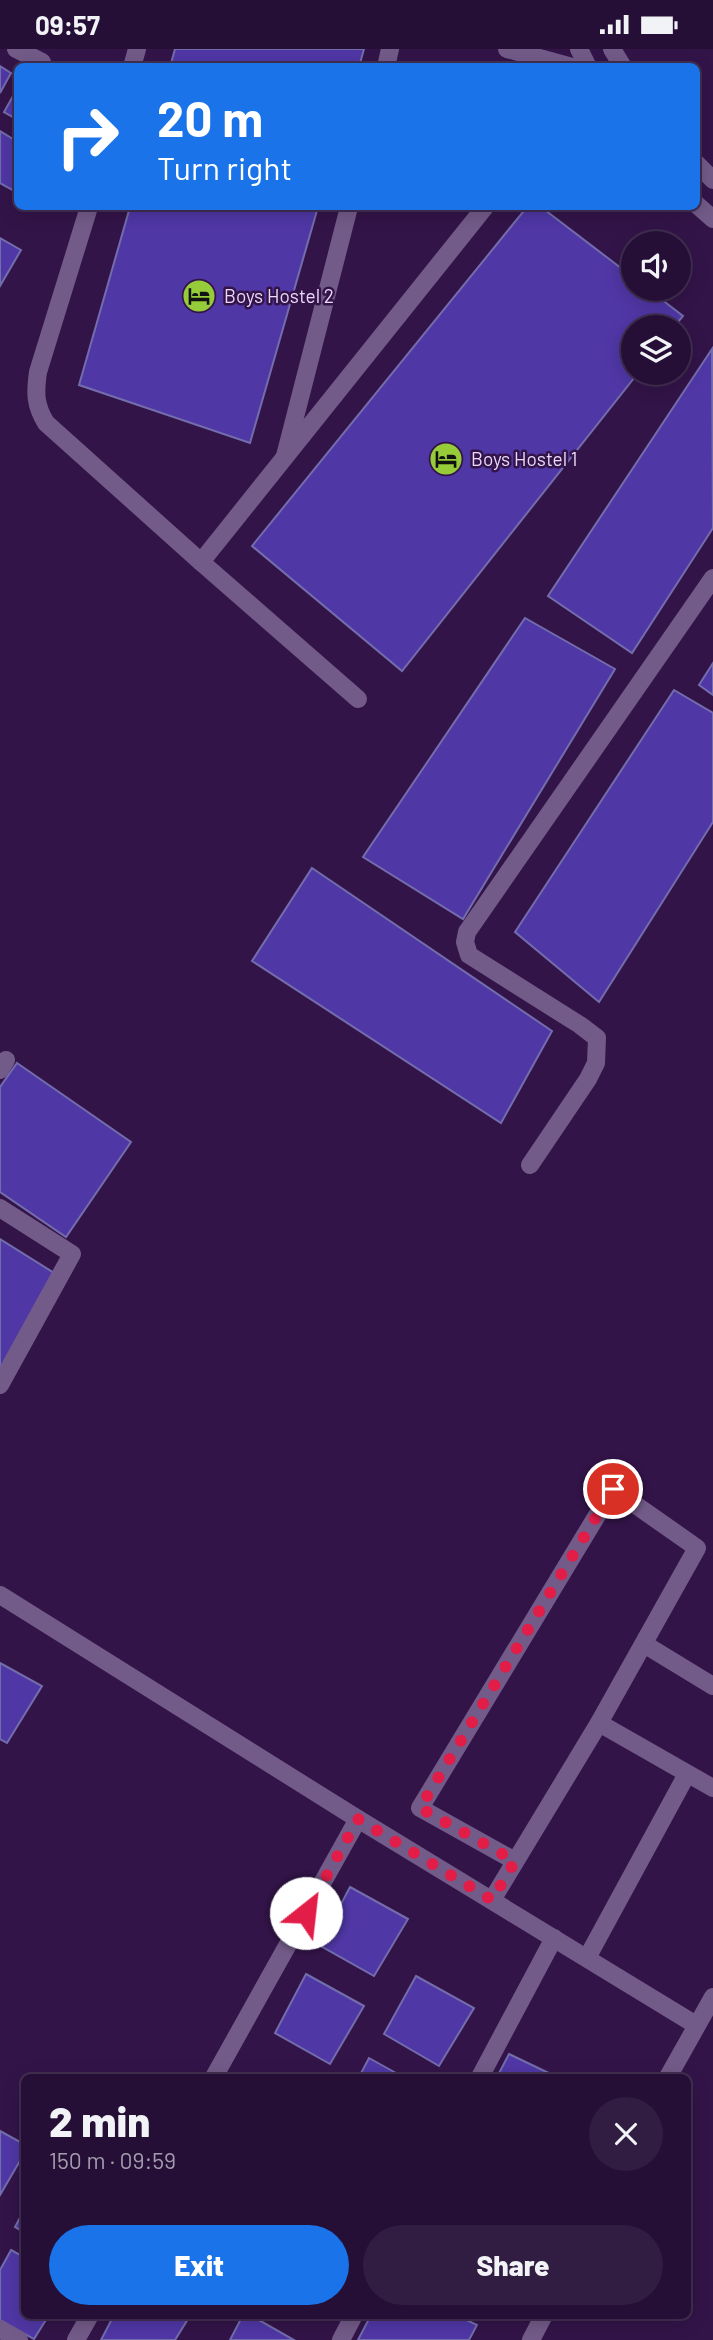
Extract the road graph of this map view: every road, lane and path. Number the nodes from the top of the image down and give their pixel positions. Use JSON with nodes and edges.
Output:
{"nodes":[{"id":1,"x":16,"y":49,"type":"edge"},
{"id":2,"x":507,"y":49,"type":"edge"},
{"id":3,"x":42,"y":62,"type":"dead end"},
{"id":4,"x":558,"y":63,"type":"edge"},
{"id":5,"x":700,"y":167,"type":"edge"},
{"id":6,"x":713,"y":180,"type":"edge"},
{"id":7,"x":88,"y":210,"type":"edge"},
{"id":8,"x":348,"y":210,"type":"edge"},
{"id":9,"x":483,"y":210,"type":"edge"},
{"id":10,"x":283,"y":462,"type":"junction"},
{"id":11,"x":201,"y":562,"type":"junction"},
{"id":12,"x":713,"y":578,"type":"edge"},
{"id":13,"x":358,"y":699,"type":"dead end"},
{"id":14,"x":530,"y":1165,"type":"dead end"},
{"id":15,"x":0,"y":1208,"type":"edge"},
{"id":16,"x":0,"y":1385,"type":"edge"},
{"id":17,"x":0,"y":1595,"type":"edge"},
{"id":18,"x":644,"y":1644,"type":"junction"},
{"id":19,"x":713,"y":1686,"type":"edge"},
{"id":20,"x":599,"y":1723,"type":"junction"},
{"id":21,"x":687,"y":1774,"type":"junction"},
{"id":22,"x":713,"y":1789,"type":"edge"},
{"id":23,"x":358,"y":1819,"type":"junction"},
{"id":24,"x":515,"y":1861,"type":"junction"},
{"id":25,"x":492,"y":1900,"type":"junction"},
{"id":26,"x":554,"y":1938,"type":"junction"},
{"id":27,"x":587,"y":1958,"type":"junction"},
{"id":28,"x":713,"y":1997,"type":"edge"},
{"id":29,"x":696,"y":2025,"type":"junction"},
{"id":30,"x":216,"y":2074,"type":"edge"},
{"id":31,"x":482,"y":2074,"type":"edge"},
{"id":32,"x":670,"y":2074,"type":"edge"},
{"id":33,"x":88,"y":2319,"type":"edge"},
{"id":34,"x":352,"y":2319,"type":"edge"},
{"id":35,"x":542,"y":2319,"type":"edge"},
{"id":36,"x":0,"y":2329,"type":"edge"},
{"id":37,"x":19,"y":2340,"type":"edge"},
{"id":38,"x":76,"y":2340,"type":"edge"},
{"id":39,"x":341,"y":2340,"type":"edge"},
{"id":40,"x":531,"y":2340,"type":"edge"}],
"edges":[{"from":1,"to":3,"type":"street"},
{"from":2,"to":4,"type":"street"},
{"from":5,"to":6,"type":"street"},
{"from":7,"to":11,"type":"street"},
{"from":8,"to":10,"type":"street"},
{"from":9,"to":10,"type":"street"},
{"from":10,"to":11,"type":"street"},
{"from":11,"to":13,"type":"street"},
{"from":12,"to":14,"type":"street"},
{"from":15,"to":16,"type":"street"},
{"from":17,"to":23,"type":"street"},
{"from":18,"to":19,"type":"street"},
{"from":18,"to":20,"type":"street"},
{"from":18,"to":24,"type":"street"},
{"from":20,"to":21,"type":"street"},
{"from":20,"to":24,"type":"street"},
{"from":21,"to":22,"type":"street"},
{"from":21,"to":27,"type":"street"},
{"from":23,"to":25,"type":"street"},
{"from":23,"to":30,"type":"street"},
{"from":24,"to":25,"type":"street"},
{"from":25,"to":26,"type":"street"},
{"from":26,"to":27,"type":"street"},
{"from":26,"to":31,"type":"street"},
{"from":27,"to":29,"type":"street"},
{"from":28,"to":29,"type":"street"},
{"from":29,"to":32,"type":"street"},
{"from":33,"to":38,"type":"street"},
{"from":34,"to":39,"type":"street"},
{"from":35,"to":40,"type":"street"},
{"from":36,"to":37,"type":"street"}]}
